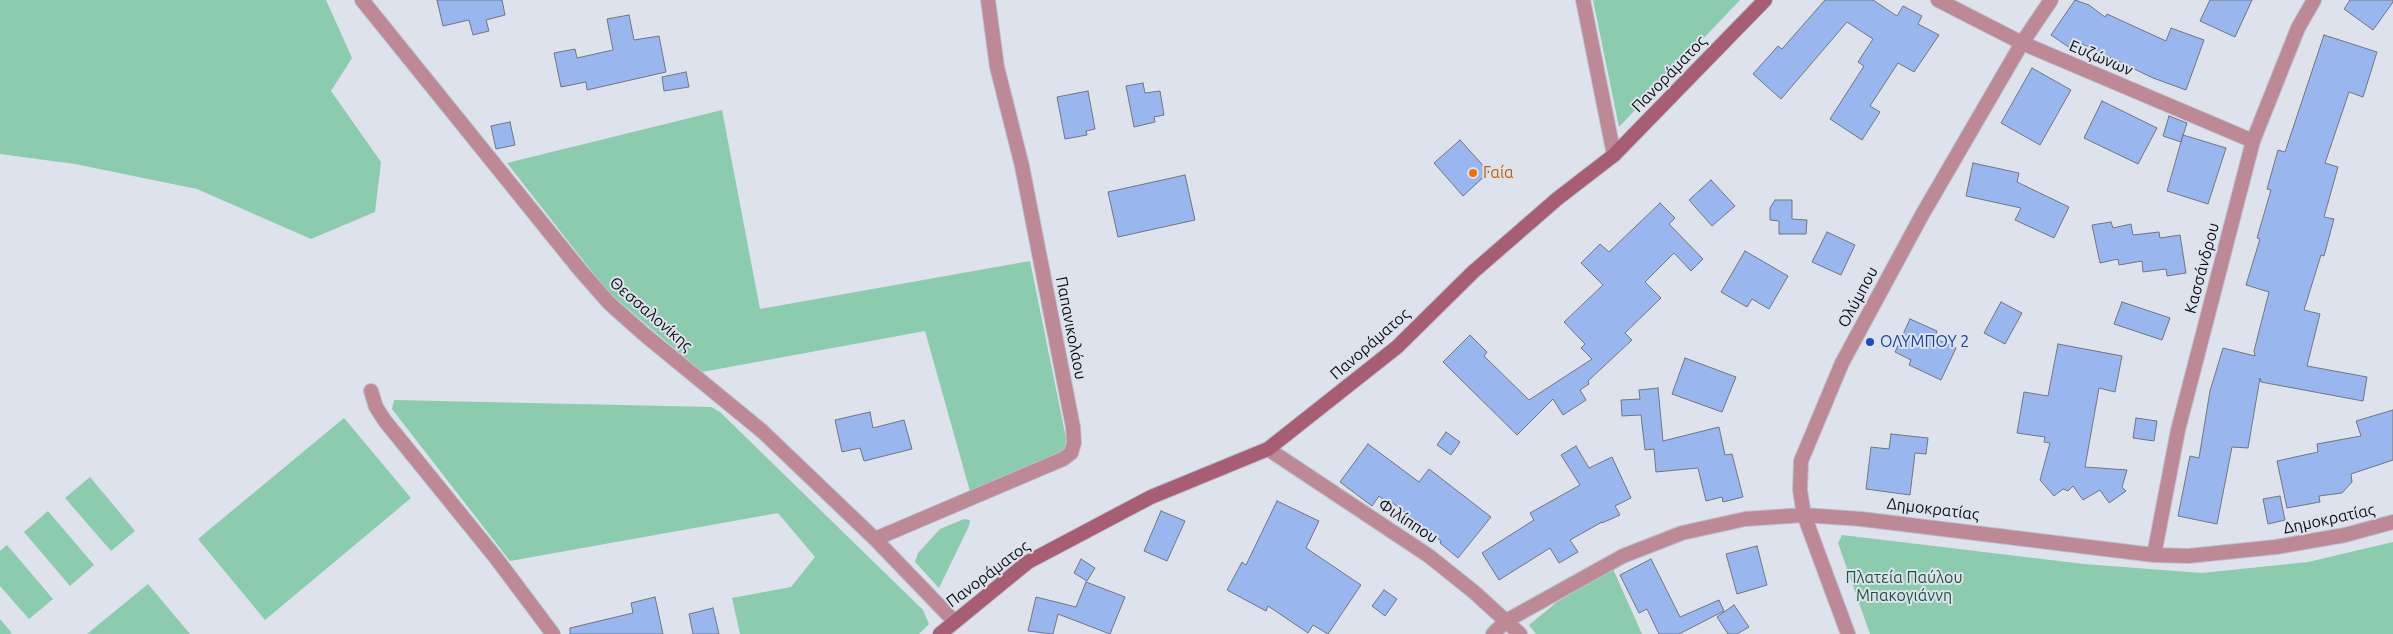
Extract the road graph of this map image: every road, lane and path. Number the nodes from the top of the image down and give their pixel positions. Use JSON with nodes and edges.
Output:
{"nodes":[{"id":1,"x":362,"y":0,"type":"edge"},
{"id":2,"x":988,"y":0,"type":"edge"},
{"id":3,"x":1583,"y":0,"type":"edge"},
{"id":4,"x":1765,"y":0,"type":"edge"},
{"id":5,"x":1938,"y":0,"type":"edge"},
{"id":6,"x":2051,"y":0,"type":"edge"},
{"id":7,"x":2314,"y":0,"type":"edge"},
{"id":8,"x":2022,"y":43,"type":"junction"},
{"id":9,"x":2253,"y":141,"type":"junction"},
{"id":10,"x":1614,"y":154,"type":"junction"},
{"id":11,"x":371,"y":391,"type":"dead end"},
{"id":12,"x":1268,"y":449,"type":"junction"},
{"id":13,"x":1804,"y":515,"type":"junction"},
{"id":14,"x":2393,"y":522,"type":"edge"},
{"id":15,"x":875,"y":539,"type":"junction"},
{"id":16,"x":2154,"y":554,"type":"junction"},
{"id":17,"x":954,"y":621,"type":"junction"},
{"id":18,"x":1506,"y":621,"type":"junction"},
{"id":19,"x":553,"y":634,"type":"edge"},
{"id":20,"x":940,"y":634,"type":"edge"},
{"id":21,"x":1492,"y":634,"type":"edge"},
{"id":22,"x":1520,"y":634,"type":"edge"},
{"id":23,"x":1848,"y":634,"type":"edge"}],
"edges":[{"from":1,"to":15,"type":"street","name":"Θεσσαλονίκης"},
{"from":2,"to":15,"type":"street","name":"Παπανικολάου"},
{"from":3,"to":10,"type":"street"},
{"from":4,"to":10,"type":"main road","name":"Πανοράματος"},
{"from":5,"to":8,"type":"street","name":"Ευζώνων"},
{"from":6,"to":8,"type":"street","name":"Ολύμπου"},
{"from":7,"to":9,"type":"street","name":"Κασσάνδρου"},
{"from":8,"to":9,"type":"street","name":"Ευζώνων"},
{"from":8,"to":13,"type":"street","name":"Ολύμπου"},
{"from":9,"to":16,"type":"street","name":"Κασσάνδρου"},
{"from":10,"to":12,"type":"main road","name":"Πανοράματος"},
{"from":11,"to":19,"type":"street"},
{"from":12,"to":17,"type":"main road","name":"Πανοράματος"},
{"from":12,"to":18,"type":"street","name":"Φιλίππου"},
{"from":13,"to":16,"type":"street","name":"Δημοκρατίας"},
{"from":13,"to":18,"type":"street","name":"Δημοκρατίας"},
{"from":13,"to":23,"type":"street","name":"Ολύμπου"},
{"from":14,"to":16,"type":"street","name":"Δημοκρατίας"},
{"from":15,"to":17,"type":"street","name":"Θεσσαλονίκης"},
{"from":17,"to":20,"type":"main road","name":"Πανοράματος"},
{"from":18,"to":21,"type":"street","name":"Δημοκρατίας"},
{"from":18,"to":22,"type":"street","name":"Φιλίππου"}]}
